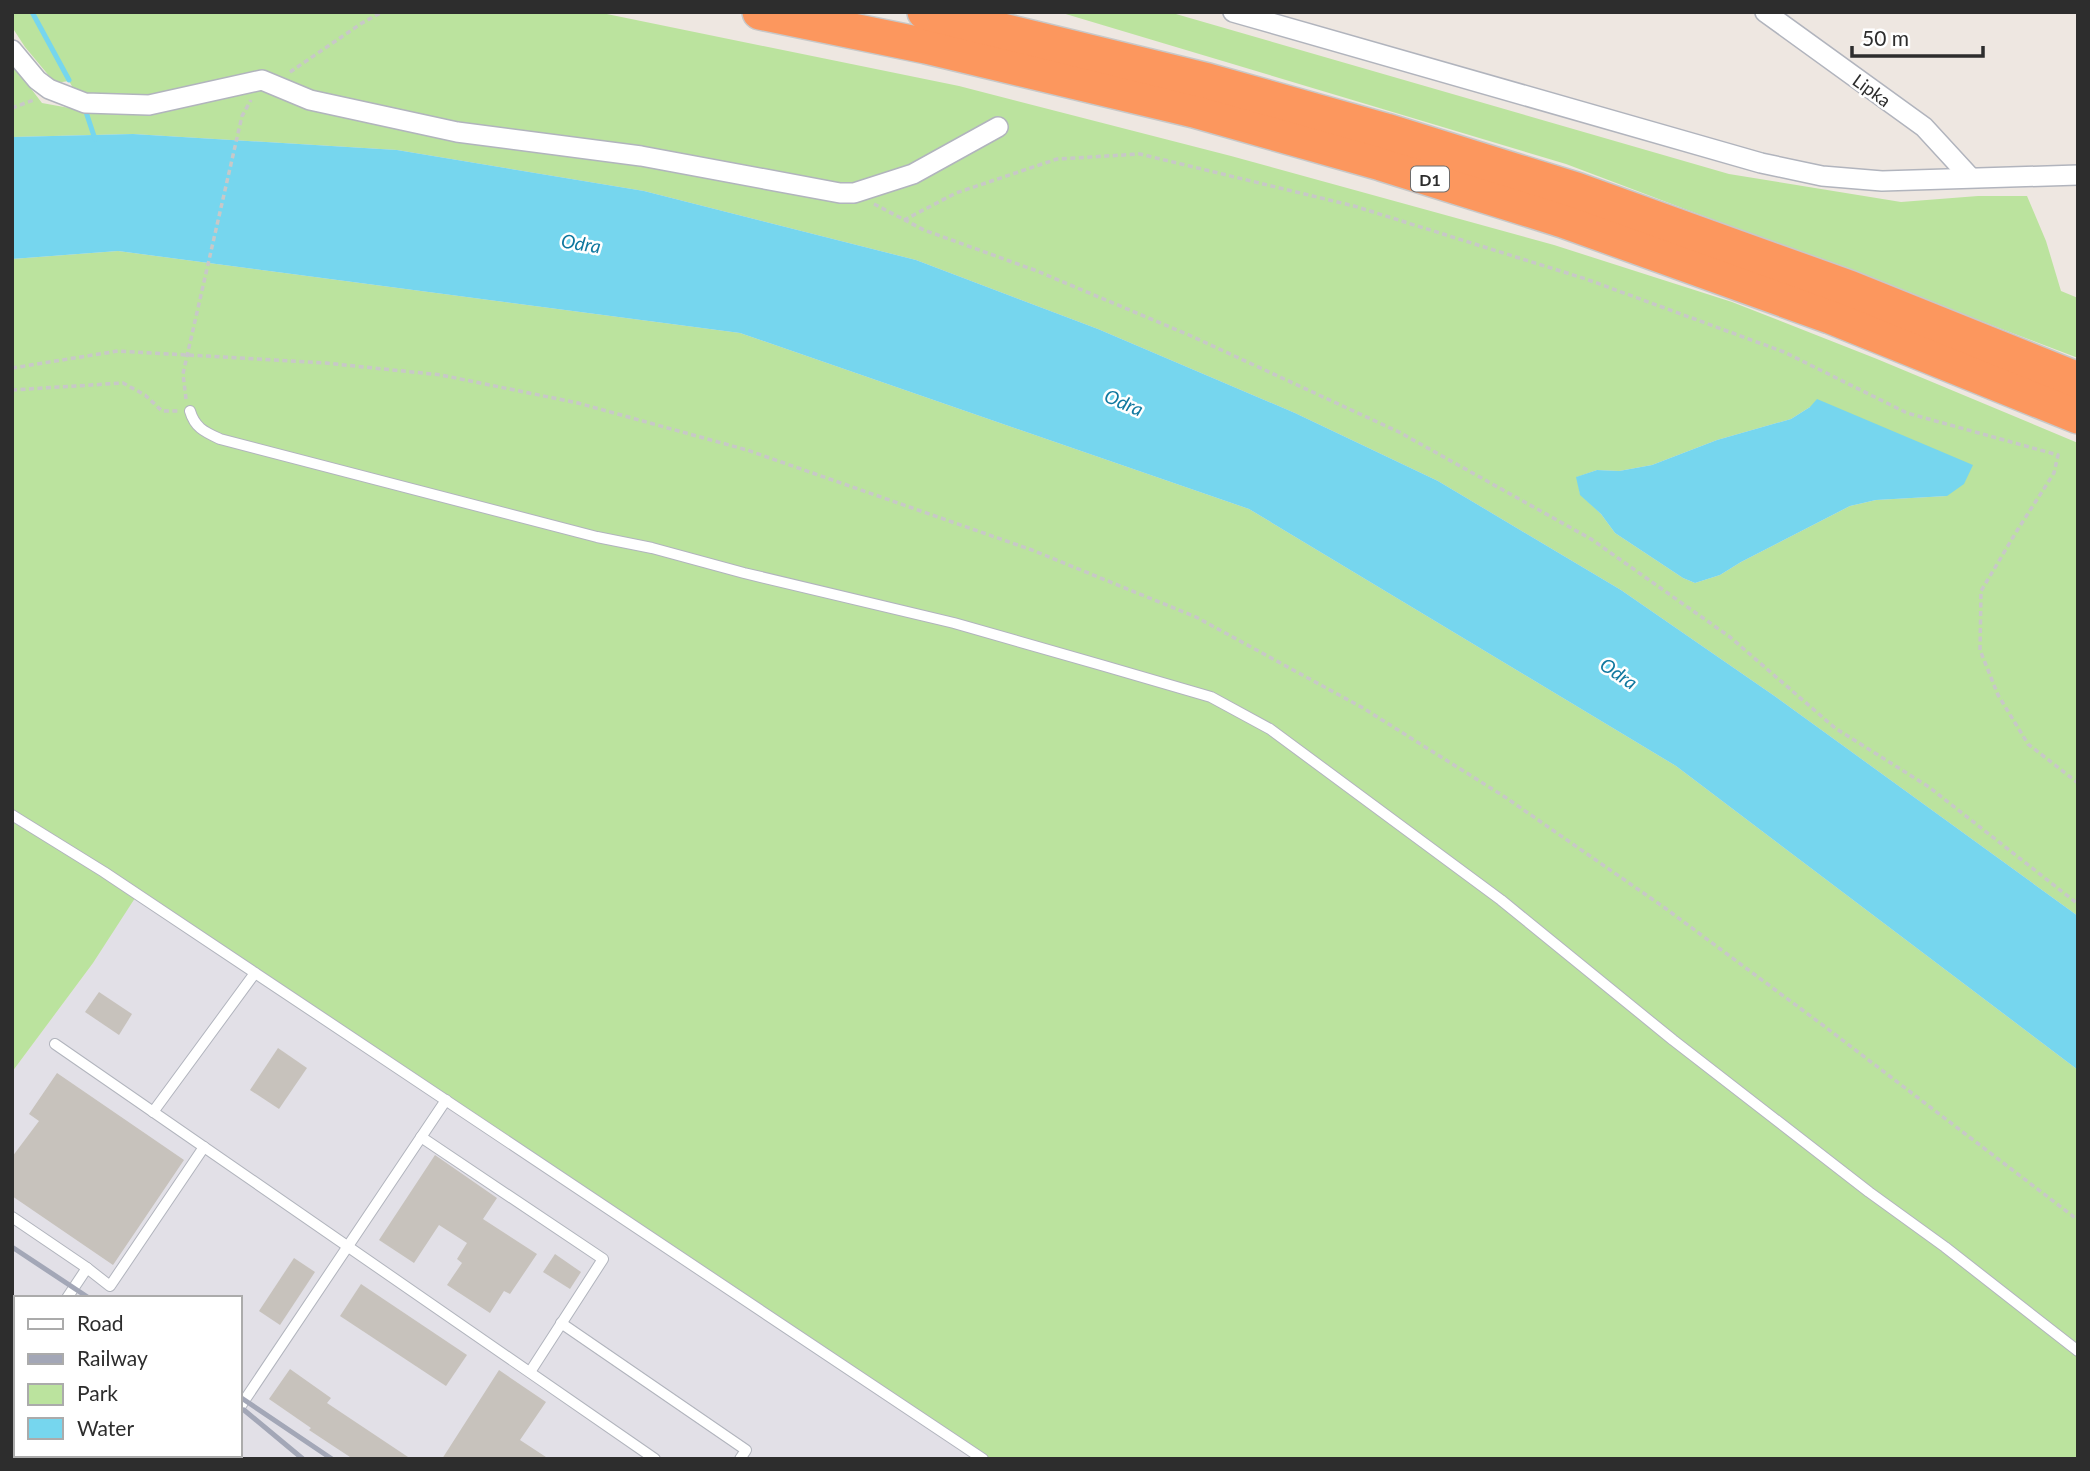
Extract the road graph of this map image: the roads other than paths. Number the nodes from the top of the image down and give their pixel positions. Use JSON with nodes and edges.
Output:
{"nodes":[{"id":1,"x":760,"y":12,"type":"edge"},
{"id":2,"x":925,"y":12,"type":"edge"},
{"id":3,"x":1233,"y":12,"type":"edge"},
{"id":4,"x":1765,"y":12,"type":"edge"},
{"id":5,"x":1267,"y":16,"type":"edge"},
{"id":6,"x":12,"y":50,"type":"edge"},
{"id":7,"x":998,"y":127,"type":"dead end"},
{"id":8,"x":2078,"y":175,"type":"edge"},
{"id":9,"x":1970,"y":177,"type":"junction"},
{"id":10,"x":2078,"y":380,"type":"edge"},
{"id":11,"x":190,"y":411,"type":"road end"},
{"id":12,"x":2078,"y":416,"type":"edge"},
{"id":13,"x":12,"y":815,"type":"edge"},
{"id":14,"x":255,"y":973,"type":"junction"},
{"id":15,"x":55,"y":1044,"type":"dead end"},
{"id":16,"x":446,"y":1100,"type":"junction"},
{"id":17,"x":153,"y":1112,"type":"junction"},
{"id":18,"x":421,"y":1137,"type":"junction"},
{"id":19,"x":204,"y":1147,"type":"junction"},
{"id":20,"x":12,"y":1217,"type":"edge"},
{"id":21,"x":347,"y":1247,"type":"junction"},
{"id":22,"x":87,"y":1268,"type":"junction"},
{"id":23,"x":68,"y":1296,"type":"edge"},
{"id":24,"x":561,"y":1323,"type":"junction"},
{"id":25,"x":2078,"y":1351,"type":"edge"},
{"id":26,"x":530,"y":1372,"type":"junction"},
{"id":27,"x":242,"y":1404,"type":"edge"},
{"id":28,"x":655,"y":1459,"type":"edge"},
{"id":29,"x":740,"y":1459,"type":"edge"},
{"id":30,"x":983,"y":1459,"type":"edge"}],
"edges":[{"from":1,"to":12,"type":"highway","number":"D1"},
{"from":2,"to":10,"type":"highway","number":"D1"},
{"from":3,"to":5,"type":"street"},
{"from":4,"to":9,"type":"street","name":"Lipka"},
{"from":5,"to":9,"type":"street"},
{"from":6,"to":7,"type":"street"},
{"from":8,"to":9,"type":"street"},
{"from":11,"to":25,"type":"lane"},
{"from":13,"to":14,"type":"lane"},
{"from":14,"to":16,"type":"lane"},
{"from":14,"to":17,"type":"lane"},
{"from":15,"to":17,"type":"lane"},
{"from":16,"to":18,"type":"lane"},
{"from":16,"to":30,"type":"lane"},
{"from":17,"to":19,"type":"lane"},
{"from":18,"to":21,"type":"lane"},
{"from":18,"to":24,"type":"lane"},
{"from":19,"to":21,"type":"lane"},
{"from":19,"to":22,"type":"lane"},
{"from":20,"to":22,"type":"lane"},
{"from":21,"to":26,"type":"lane"},
{"from":21,"to":27,"type":"lane"},
{"from":22,"to":23,"type":"lane"},
{"from":24,"to":26,"type":"lane"},
{"from":24,"to":29,"type":"lane"},
{"from":26,"to":28,"type":"lane"}]}
